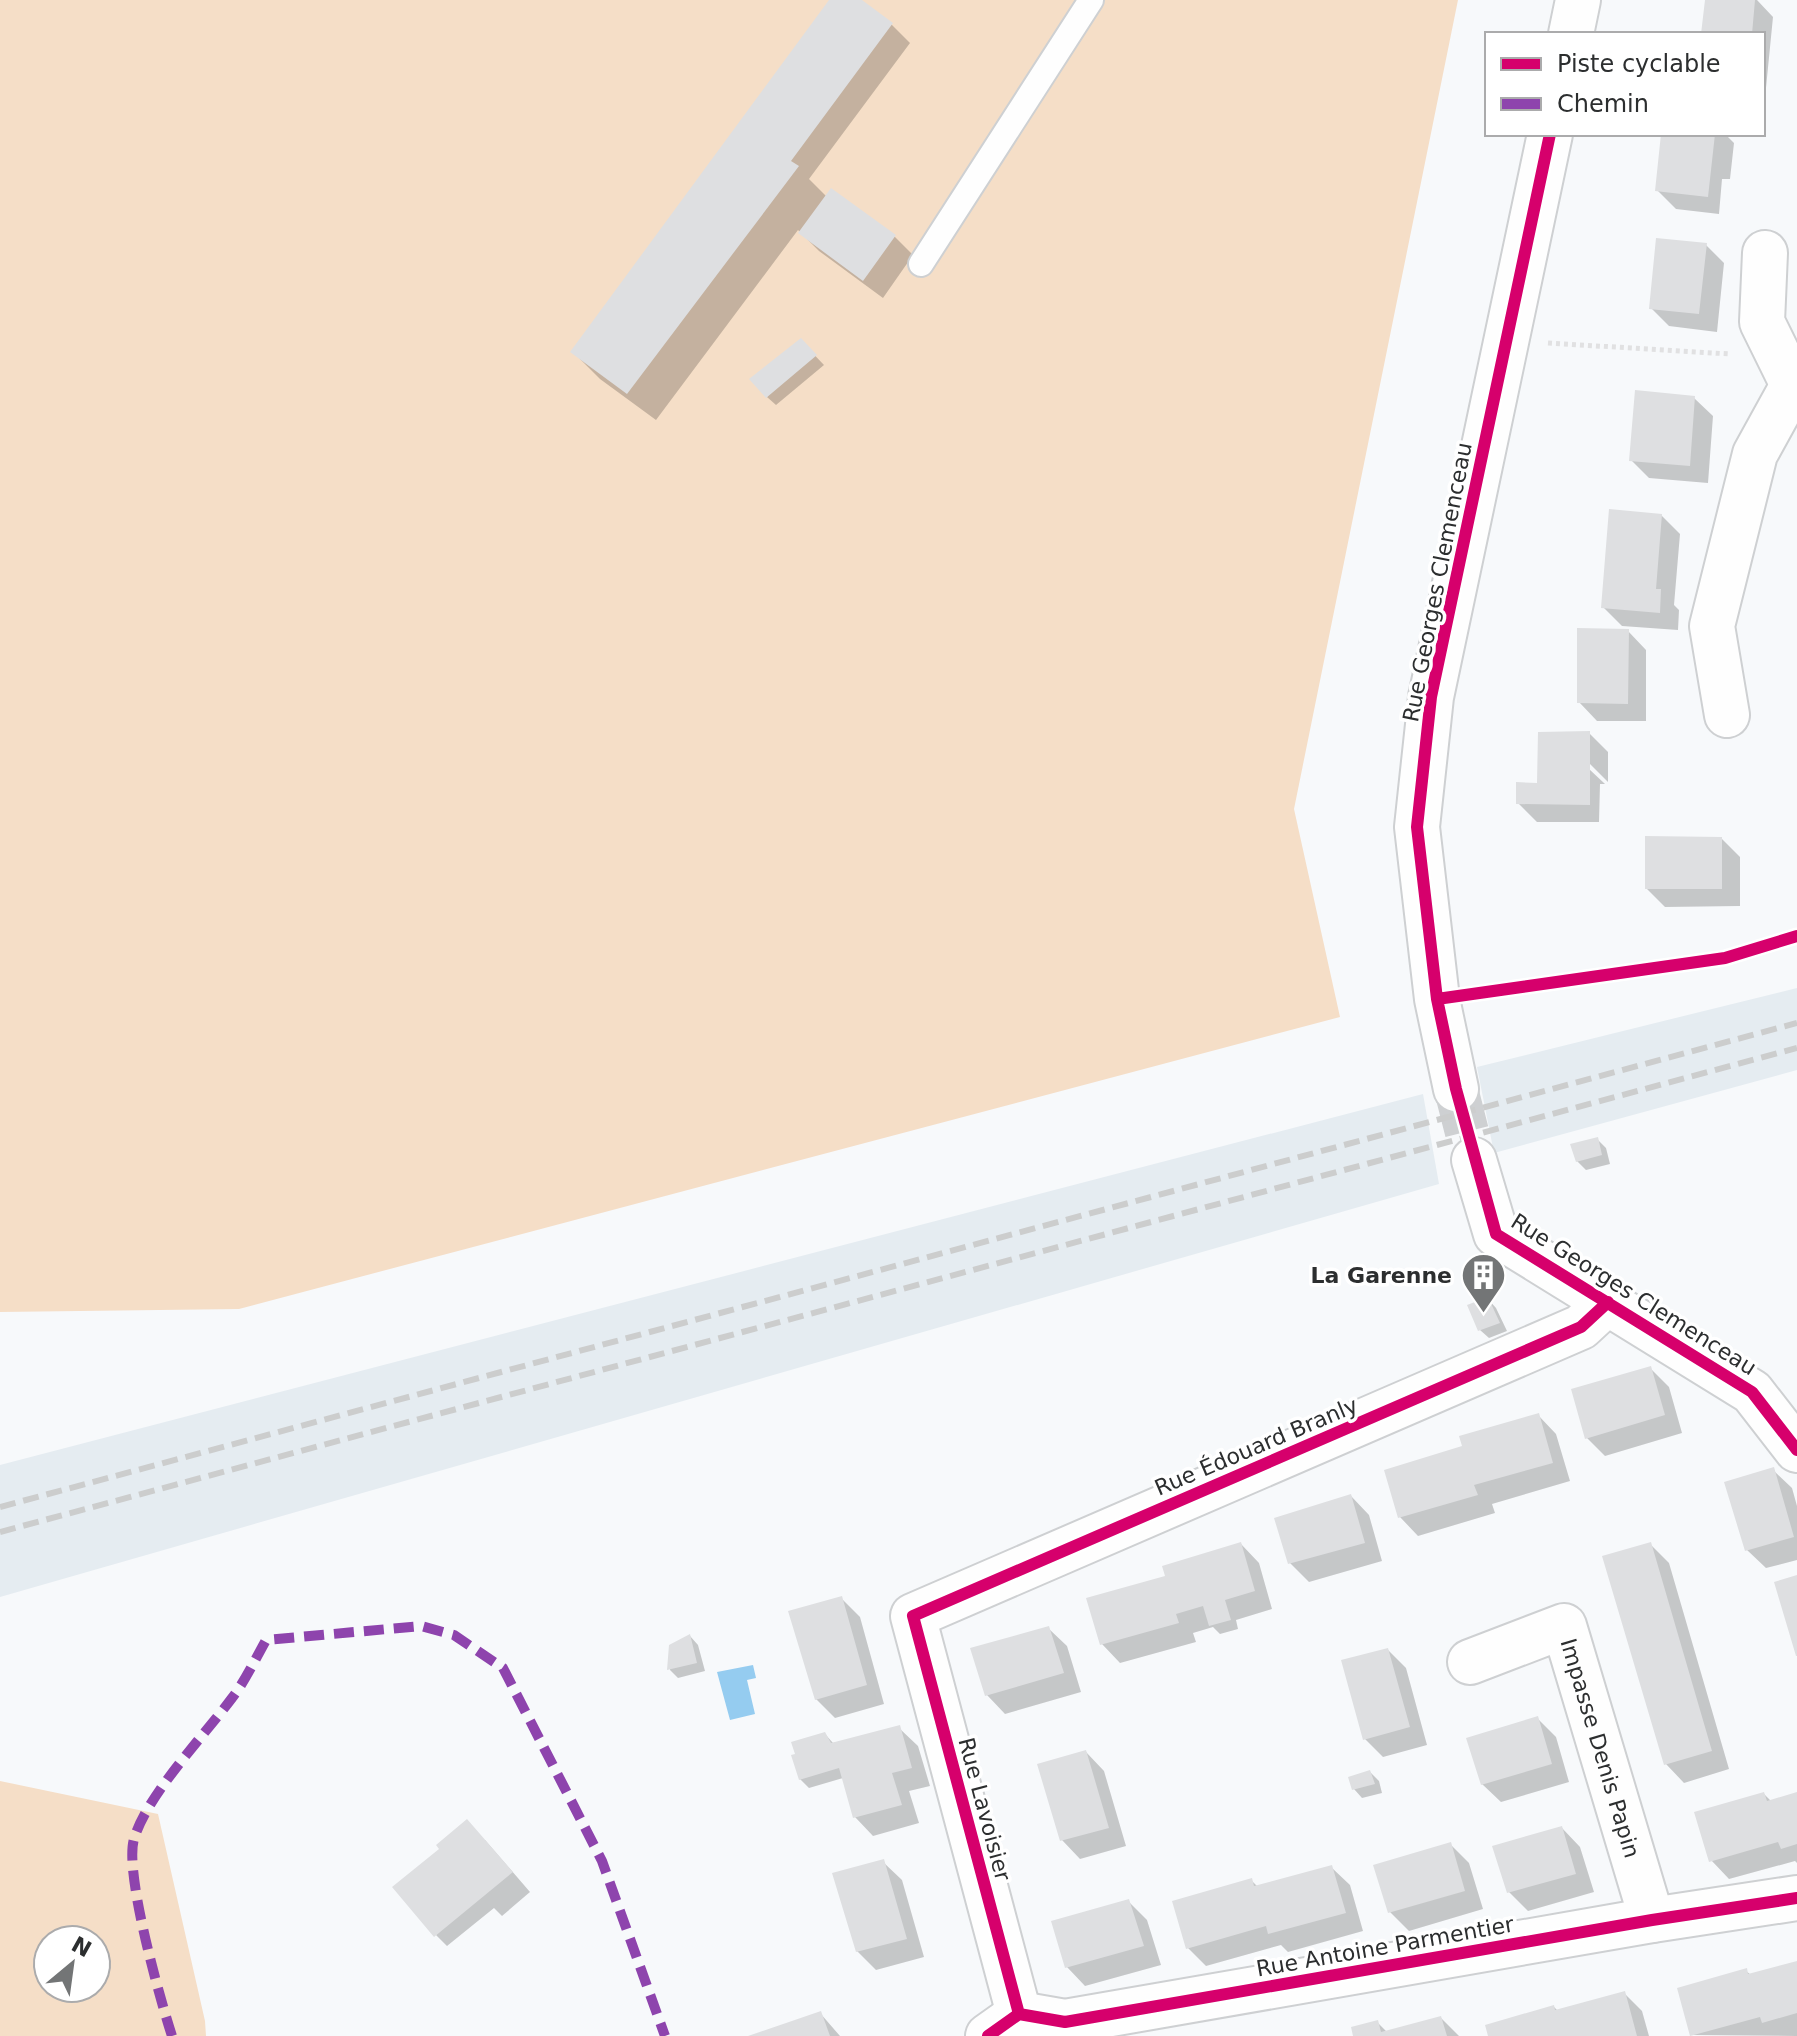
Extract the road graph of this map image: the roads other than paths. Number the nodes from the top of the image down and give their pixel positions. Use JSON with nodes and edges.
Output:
{"nodes":[{"id":1,"x":1091,"y":0,"type":"edge"},
{"id":2,"x":1578,"y":0,"type":"edge"},
{"id":3,"x":1571,"y":32,"type":"edge"},
{"id":4,"x":1550,"y":136,"type":"edge"},
{"id":5,"x":1765,"y":253,"type":"dead end"},
{"id":6,"x":921,"y":264,"type":"dead end"},
{"id":7,"x":1790,"y":375,"type":"edge"},
{"id":8,"x":1727,"y":715,"type":"dead end"},
{"id":9,"x":1456,"y":1089,"type":"tunnel mouth"},
{"id":10,"x":1474,"y":1160,"type":"tunnel mouth"},
{"id":11,"x":1608,"y":1302,"type":"junction"},
{"id":12,"x":1797,"y":1450,"type":"edge"},
{"id":13,"x":913,"y":1616,"type":"joint"},
{"id":14,"x":1470,"y":1662,"type":"dead end"},
{"id":15,"x":1797,"y":1898,"type":"edge"},
{"id":16,"x":1652,"y":1920,"type":"junction"},
{"id":17,"x":1003,"y":2025,"type":"edge"}],
"edges":[{"from":1,"to":6,"type":"lane"},
{"from":2,"to":3,"type":"street"},
{"from":4,"to":9,"type":"street","name":"Rue Georges Clemenceau"},
{"from":5,"to":7,"type":"street"},
{"from":7,"to":8,"type":"street"},
{"from":10,"to":11,"type":"street","name":"Rue Georges Clemenceau"},
{"from":11,"to":12,"type":"street","name":"Rue Georges Clemenceau"},
{"from":11,"to":13,"type":"street","name":"Rue Édouard Branly"},
{"from":13,"to":17,"type":"street","name":"Rue Lavoisier"},
{"from":14,"to":16,"type":"street","name":"Impasse Denis Papin"},
{"from":15,"to":16,"type":"street","name":"Rue Antoine Parmentier"},
{"from":16,"to":17,"type":"street","name":"Rue Antoine Parmentier"}]}
